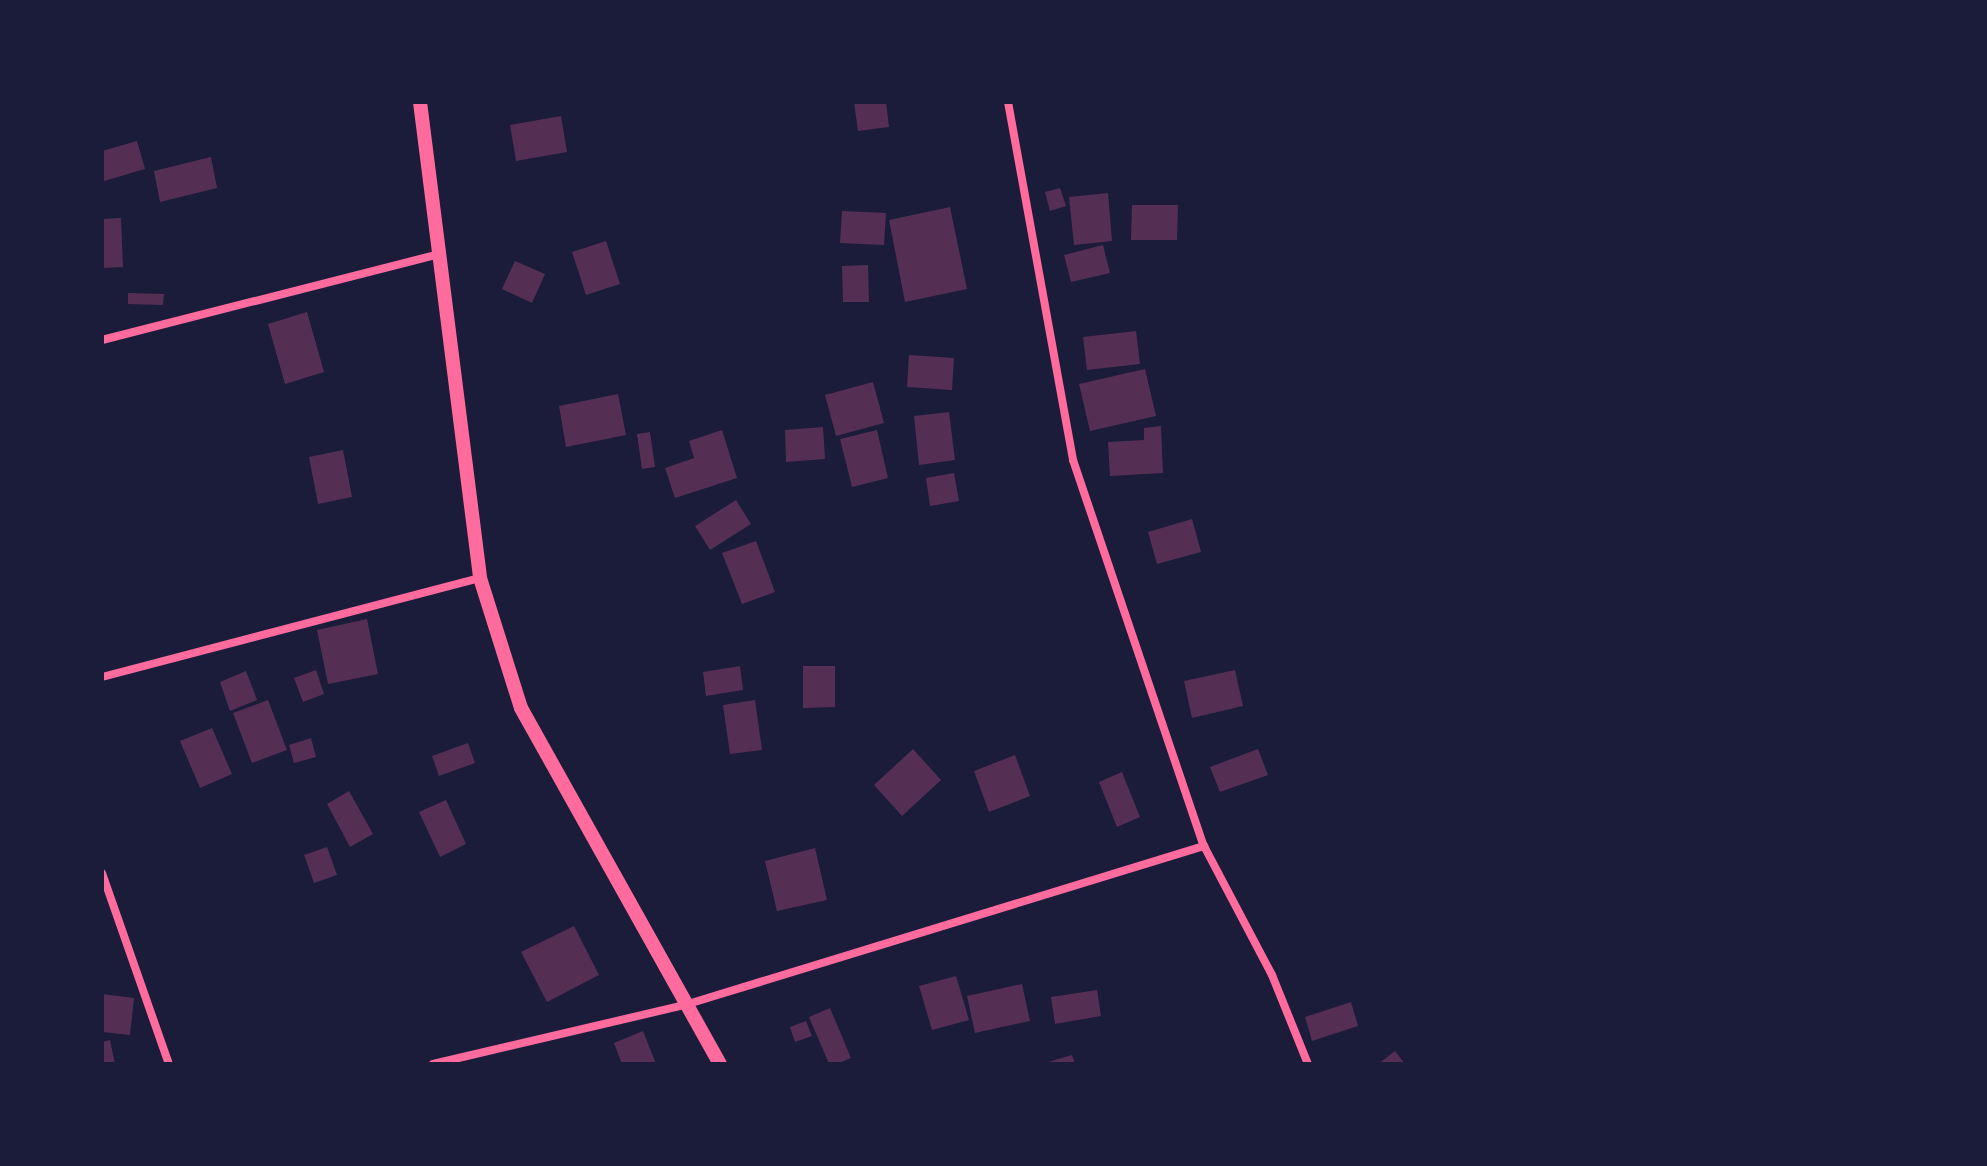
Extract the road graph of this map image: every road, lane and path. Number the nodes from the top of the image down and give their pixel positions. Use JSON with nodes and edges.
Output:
{"nodes":[{"id":1,"x":420,"y":102,"type":"edge"},
{"id":2,"x":1008,"y":102,"type":"edge"},
{"id":3,"x":440,"y":254,"type":"junction"},
{"id":4,"x":102,"y":340,"type":"edge"},
{"id":5,"x":480,"y":578,"type":"junction"},
{"id":6,"x":102,"y":677,"type":"edge"},
{"id":7,"x":1204,"y":846,"type":"junction"},
{"id":8,"x":102,"y":873,"type":"edge"},
{"id":9,"x":688,"y":1004,"type":"junction"},
{"id":10,"x":169,"y":1064,"type":"edge"},
{"id":11,"x":433,"y":1064,"type":"edge"},
{"id":12,"x":720,"y":1064,"type":"edge"},
{"id":13,"x":1308,"y":1064,"type":"edge"}],
"edges":[{"from":1,"to":3,"type":"street"},
{"from":2,"to":7,"type":"street"},
{"from":3,"to":4,"type":"street"},
{"from":3,"to":5,"type":"street"},
{"from":5,"to":6,"type":"street"},
{"from":5,"to":9,"type":"street"},
{"from":7,"to":9,"type":"street"},
{"from":7,"to":13,"type":"street"},
{"from":8,"to":10,"type":"street"},
{"from":9,"to":11,"type":"street"},
{"from":9,"to":12,"type":"street"}]}
